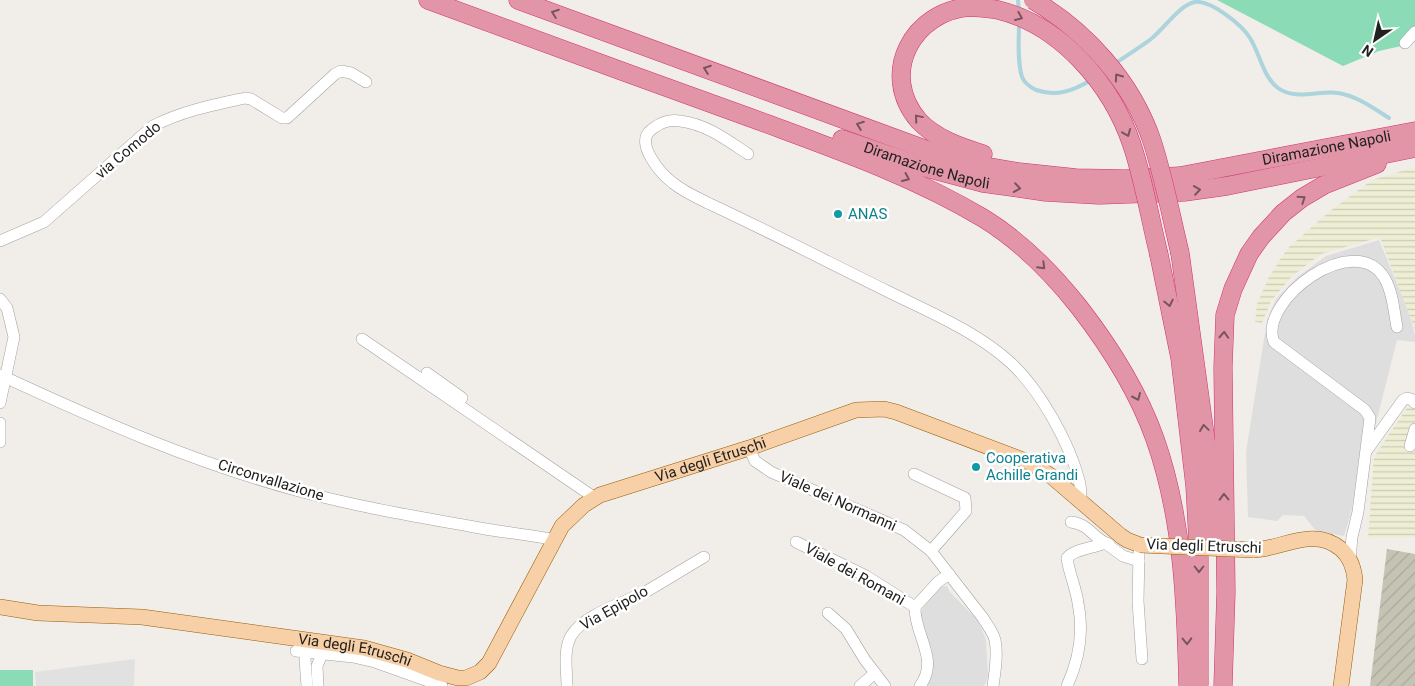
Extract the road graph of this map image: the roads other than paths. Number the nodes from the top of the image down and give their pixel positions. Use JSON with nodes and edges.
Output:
{"nodes":[{"id":1,"x":428,"y":0,"type":"edge"},
{"id":2,"x":458,"y":0,"type":"edge"},
{"id":3,"x":518,"y":0,"type":"edge"},
{"id":4,"x":1033,"y":0,"type":"edge"},
{"id":5,"x":1415,"y":32,"type":"edge"},
{"id":6,"x":1405,"y":43,"type":"dead end"},
{"id":7,"x":366,"y":82,"type":"dead end"},
{"id":8,"x":1415,"y":131,"type":"edge"},
{"id":9,"x":1412,"y":149,"type":"edge"},
{"id":10,"x":748,"y":154,"type":"dead end"},
{"id":11,"x":1076,"y":178,"type":"junction"},
{"id":12,"x":0,"y":241,"type":"edge"},
{"id":13,"x":0,"y":299,"type":"edge"},
{"id":14,"x":1397,"y":327,"type":"dead end"},
{"id":15,"x":362,"y":339,"type":"dead end"},
{"id":16,"x":427,"y":373,"type":"dead end"},
{"id":17,"x":3,"y":376,"type":"edge"},
{"id":18,"x":0,"y":403,"type":"edge"},
{"id":19,"x":1415,"y":403,"type":"edge"},
{"id":20,"x":0,"y":423,"type":"edge"},
{"id":21,"x":1415,"y":429,"type":"edge"},
{"id":22,"x":0,"y":442,"type":"edge"},
{"id":23,"x":1410,"y":446,"type":"dead end"},
{"id":24,"x":748,"y":448,"type":"junction"},
{"id":25,"x":1367,"y":450,"type":"junction"},
{"id":26,"x":914,"y":474,"type":"dead end"},
{"id":27,"x":597,"y":496,"type":"junction"},
{"id":28,"x":1082,"y":502,"type":"junction"},
{"id":29,"x":1071,"y":522,"type":"dead end"},
{"id":30,"x":1123,"y":538,"type":"junction"},
{"id":31,"x":555,"y":540,"type":"junction"},
{"id":32,"x":796,"y":542,"type":"dead end"},
{"id":33,"x":1105,"y":543,"type":"junction"},
{"id":34,"x":1140,"y":545,"type":"junction"},
{"id":35,"x":931,"y":551,"type":"junction"},
{"id":36,"x":704,"y":557,"type":"dead end"},
{"id":37,"x":1350,"y":559,"type":"junction"},
{"id":38,"x":1139,"y":561,"type":"junction"},
{"id":39,"x":948,"y":574,"type":"junction"},
{"id":40,"x":0,"y":607,"type":"edge"},
{"id":41,"x":915,"y":607,"type":"junction"},
{"id":42,"x":828,"y":613,"type":"dead end"},
{"id":43,"x":322,"y":654,"type":"junction"},
{"id":44,"x":1142,"y":659,"type":"dead end"},
{"id":45,"x":875,"y":673,"type":"junction"},
{"id":46,"x":465,"y":682,"type":"edge"},
{"id":47,"x":307,"y":686,"type":"edge"},
{"id":48,"x":318,"y":686,"type":"edge"},
{"id":49,"x":442,"y":686,"type":"edge"},
{"id":50,"x":567,"y":686,"type":"edge"},
{"id":51,"x":860,"y":686,"type":"edge"},
{"id":52,"x":885,"y":686,"type":"edge"},
{"id":53,"x":920,"y":686,"type":"edge"},
{"id":54,"x":993,"y":686,"type":"edge"},
{"id":55,"x":1067,"y":686,"type":"edge"},
{"id":56,"x":1188,"y":686,"type":"edge"},
{"id":57,"x":1199,"y":686,"type":"edge"},
{"id":58,"x":1212,"y":686,"type":"edge"},
{"id":59,"x":1223,"y":686,"type":"edge"},
{"id":60,"x":1341,"y":686,"type":"edge"}],
"edges":[{"from":1,"to":56,"type":"highway","one_way":true},
{"from":2,"to":9,"type":"highway","name":"Diramazione Napoli","one_way":true},
{"from":11,"to":3,"type":"highway","name":"Diramazione Napoli","one_way":true},
{"from":58,"to":4,"type":"highway","one_way":true,"bridge":true},
{"from":5,"to":6,"type":"street"},
{"from":7,"to":12,"type":"street","name":"via Comodo"},
{"from":8,"to":11,"type":"highway","name":"Diramazione Napoli"},
{"from":59,"to":9,"type":"highway","one_way":true},
{"from":10,"to":28,"type":"street"},
{"from":11,"to":57,"type":"highway","one_way":true,"bridge":true},
{"from":13,"to":17,"type":"street"},
{"from":14,"to":25,"type":"street"},
{"from":15,"to":27,"type":"street"},
{"from":16,"to":27,"type":"street"},
{"from":17,"to":18,"type":"street"},
{"from":17,"to":31,"type":"street","name":"Circonvallazione"},
{"from":19,"to":25,"type":"street"},
{"from":20,"to":22,"type":"street"},
{"from":21,"to":23,"type":"street"},
{"from":24,"to":27,"type":"main road","name":"Via degli Etruschi"},
{"from":24,"to":28,"type":"main road","name":"Via degli Etruschi"},
{"from":24,"to":35,"type":"street","name":"Viale dei Normanni"},
{"from":25,"to":37,"type":"street"},
{"from":26,"to":35,"type":"street"},
{"from":27,"to":31,"type":"main road","name":"Via degli Etruschi"},
{"from":28,"to":30,"type":"main road","name":"Via degli Etruschi"},
{"from":29,"to":33,"type":"street"},
{"from":30,"to":33,"type":"street"},
{"from":30,"to":34,"type":"main road","name":"Via degli Etruschi"},
{"from":31,"to":46,"type":"main road","name":"Via degli Etruschi"},
{"from":32,"to":41,"type":"street","name":"Viale dei Romani"},
{"from":33,"to":38,"type":"street"},
{"from":33,"to":55,"type":"street"},
{"from":34,"to":37,"type":"main road","name":"Via degli Etruschi","bridge":true},
{"from":34,"to":38,"type":"street"},
{"from":35,"to":39,"type":"street","name":"Viale dei Normanni"},
{"from":36,"to":50,"type":"street","name":"Via Epipolo"},
{"from":37,"to":60,"type":"main road"},
{"from":38,"to":44,"type":"street"},
{"from":39,"to":41,"type":"street","name":"Viale dei Romani"},
{"from":39,"to":54,"type":"street","name":"Viale dei Normanni"},
{"from":40,"to":46,"type":"main road","name":"Via degli Etruschi"},
{"from":41,"to":53,"type":"street","name":"Viale dei Romani"},
{"from":42,"to":45,"type":"street"},
{"from":43,"to":47,"type":"street"},
{"from":43,"to":48,"type":"street"},
{"from":43,"to":49,"type":"street"},
{"from":45,"to":51,"type":"street"},
{"from":45,"to":52,"type":"street"}]}
